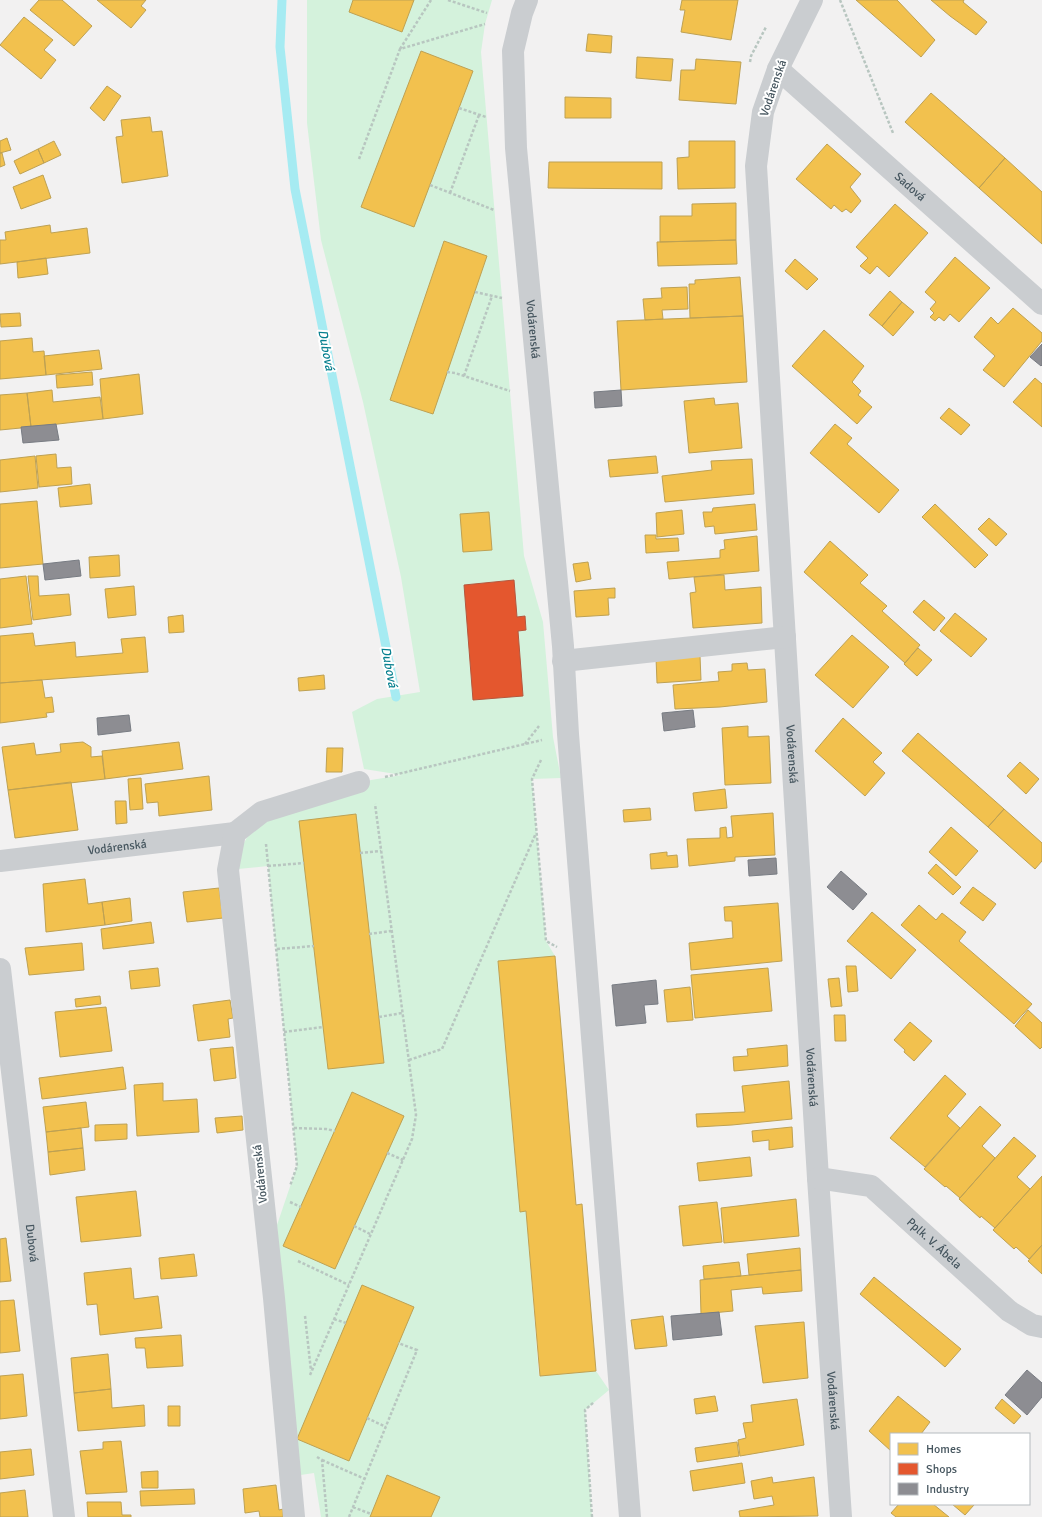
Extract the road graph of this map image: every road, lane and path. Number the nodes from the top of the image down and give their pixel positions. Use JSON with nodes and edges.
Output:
{"nodes":[{"id":1,"x":431,"y":0,"type":"edge"},
{"id":2,"x":448,"y":0,"type":"edge"},
{"id":3,"x":527,"y":0,"type":"edge"},
{"id":4,"x":812,"y":0,"type":"edge"},
{"id":5,"x":840,"y":0,"type":"edge"},
{"id":6,"x":487,"y":13,"type":"dead end"},
{"id":7,"x":485,"y":24,"type":"dead end"},
{"id":8,"x":767,"y":24,"type":"dead end"},
{"id":9,"x":400,"y":49,"type":"junction"},
{"id":10,"x":750,"y":63,"type":"dead end"},
{"id":11,"x":778,"y":69,"type":"junction"},
{"id":12,"x":459,"y":108,"type":"dead end"},
{"id":13,"x":479,"y":115,"type":"junction"},
{"id":14,"x":486,"y":117,"type":"dead end"},
{"id":15,"x":895,"y":139,"type":"dead end"},
{"id":16,"x":359,"y":159,"type":"dead end"},
{"id":17,"x":430,"y":185,"type":"dead end"},
{"id":18,"x":450,"y":193,"type":"junction"},
{"id":19,"x":494,"y":210,"type":"dead end"},
{"id":20,"x":475,"y":292,"type":"dead end"},
{"id":21,"x":492,"y":296,"type":"junction"},
{"id":22,"x":502,"y":298,"type":"dead end"},
{"id":23,"x":1042,"y":304,"type":"edge"},
{"id":24,"x":447,"y":372,"type":"dead end"},
{"id":25,"x":464,"y":376,"type":"junction"},
{"id":26,"x":510,"y":391,"type":"dead end"},
{"id":27,"x":785,"y":637,"type":"junction"},
{"id":28,"x":563,"y":661,"type":"junction"},
{"id":29,"x":542,"y":722,"type":"dead end"},
{"id":30,"x":568,"y":734,"type":"junction"},
{"id":31,"x":524,"y":744,"type":"junction"},
{"id":32,"x":365,"y":781,"type":"junction"},
{"id":33,"x":262,"y":812,"type":"junction"},
{"id":34,"x":536,"y":832,"type":"dead end"},
{"id":35,"x":234,"y":833,"type":"junction"},
{"id":36,"x":381,"y":850,"type":"junction"},
{"id":37,"x":360,"y":853,"type":"dead end"},
{"id":38,"x":0,"y":860,"type":"edge"},
{"id":39,"x":304,"y":863,"type":"dead end"},
{"id":40,"x":268,"y":866,"type":"junction"},
{"id":41,"x":392,"y":931,"type":"junction"},
{"id":42,"x":369,"y":934,"type":"dead end"},
{"id":43,"x":314,"y":946,"type":"dead end"},
{"id":44,"x":276,"y":949,"type":"junction"},
{"id":45,"x":0,"y":969,"type":"edge"},
{"id":46,"x":402,"y":1013,"type":"junction"},
{"id":47,"x":379,"y":1017,"type":"dead end"},
{"id":48,"x":323,"y":1027,"type":"dead end"},
{"id":49,"x":284,"y":1032,"type":"junction"},
{"id":50,"x":409,"y":1060,"type":"junction"},
{"id":51,"x":294,"y":1128,"type":"junction"},
{"id":52,"x":335,"y":1131,"type":"dead end"},
{"id":53,"x":387,"y":1153,"type":"dead end"},
{"id":54,"x":403,"y":1160,"type":"junction"},
{"id":55,"x":818,"y":1178,"type":"junction"},
{"id":56,"x":288,"y":1193,"type":"dead end"},
{"id":57,"x":354,"y":1226,"type":"dead end"},
{"id":58,"x":370,"y":1234,"type":"junction"},
{"id":59,"x":293,"y":1259,"type":"dead end"},
{"id":60,"x":348,"y":1285,"type":"junction"},
{"id":61,"x":334,"y":1319,"type":"junction"},
{"id":62,"x":346,"y":1323,"type":"dead end"},
{"id":63,"x":1042,"y":1327,"type":"edge"},
{"id":64,"x":398,"y":1343,"type":"dead end"},
{"id":65,"x":308,"y":1377,"type":"dead end"},
{"id":66,"x":367,"y":1418,"type":"dead end"},
{"id":67,"x":386,"y":1427,"type":"junction"},
{"id":68,"x":322,"y":1460,"type":"dead end"},
{"id":69,"x":365,"y":1479,"type":"junction"},
{"id":70,"x":353,"y":1507,"type":"junction"},
{"id":71,"x":371,"y":1514,"type":"dead end"},
{"id":72,"x":64,"y":1517,"type":"edge"},
{"id":73,"x":294,"y":1517,"type":"edge"},
{"id":74,"x":349,"y":1517,"type":"edge"},
{"id":75,"x":630,"y":1517,"type":"edge"},
{"id":76,"x":841,"y":1517,"type":"edge"}],
"edges":[{"from":1,"to":9,"type":"path"},
{"from":2,"to":6,"type":"path"},
{"from":3,"to":28,"type":"street","name":"Vodárenská"},
{"from":4,"to":11,"type":"street","name":"Vodárenská"},
{"from":5,"to":15,"type":"path"},
{"from":7,"to":9,"type":"path"},
{"from":8,"to":10,"type":"path"},
{"from":9,"to":16,"type":"path"},
{"from":11,"to":23,"type":"street","name":"Sadová"},
{"from":11,"to":27,"type":"street","name":"Vodárenská"},
{"from":12,"to":13,"type":"path"},
{"from":13,"to":14,"type":"path"},
{"from":13,"to":18,"type":"path"},
{"from":17,"to":18,"type":"path"},
{"from":18,"to":19,"type":"path"},
{"from":20,"to":21,"type":"path"},
{"from":21,"to":22,"type":"path"},
{"from":21,"to":25,"type":"path"},
{"from":24,"to":25,"type":"path"},
{"from":25,"to":26,"type":"path"},
{"from":27,"to":28,"type":"street"},
{"from":27,"to":55,"type":"street","name":"Vodárenská"},
{"from":28,"to":30,"type":"street","name":"Vodárenská"},
{"from":29,"to":31,"type":"path"},
{"from":30,"to":31,"type":"path"},
{"from":30,"to":75,"type":"street","name":"Vodárenská"},
{"from":31,"to":32,"type":"path"},
{"from":32,"to":33,"type":"street"},
{"from":32,"to":36,"type":"path"},
{"from":33,"to":35,"type":"street"},
{"from":33,"to":40,"type":"path"},
{"from":34,"to":50,"type":"path"},
{"from":35,"to":38,"type":"street","name":"Vodárenská"},
{"from":35,"to":73,"type":"street","name":"Vodárenská"},
{"from":36,"to":37,"type":"path"},
{"from":36,"to":41,"type":"path"},
{"from":39,"to":40,"type":"path"},
{"from":40,"to":44,"type":"path"},
{"from":41,"to":42,"type":"path"},
{"from":41,"to":46,"type":"path"},
{"from":43,"to":44,"type":"path"},
{"from":44,"to":49,"type":"path"},
{"from":45,"to":72,"type":"street","name":"Dubová"},
{"from":46,"to":47,"type":"path"},
{"from":46,"to":50,"type":"path"},
{"from":48,"to":49,"type":"path"},
{"from":49,"to":51,"type":"path"},
{"from":50,"to":54,"type":"path"},
{"from":51,"to":52,"type":"path"},
{"from":51,"to":56,"type":"path"},
{"from":53,"to":54,"type":"path"},
{"from":54,"to":58,"type":"path"},
{"from":55,"to":63,"type":"street","name":"Pplk. V. Ábela"},
{"from":55,"to":76,"type":"street","name":"Vodárenská"},
{"from":57,"to":58,"type":"path"},
{"from":58,"to":60,"type":"path"},
{"from":59,"to":60,"type":"path"},
{"from":60,"to":61,"type":"path"},
{"from":61,"to":62,"type":"path"},
{"from":61,"to":65,"type":"path"},
{"from":64,"to":67,"type":"path"},
{"from":66,"to":67,"type":"path"},
{"from":67,"to":69,"type":"path"},
{"from":68,"to":69,"type":"path"},
{"from":69,"to":70,"type":"path"},
{"from":70,"to":71,"type":"path"},
{"from":70,"to":74,"type":"path"}]}
